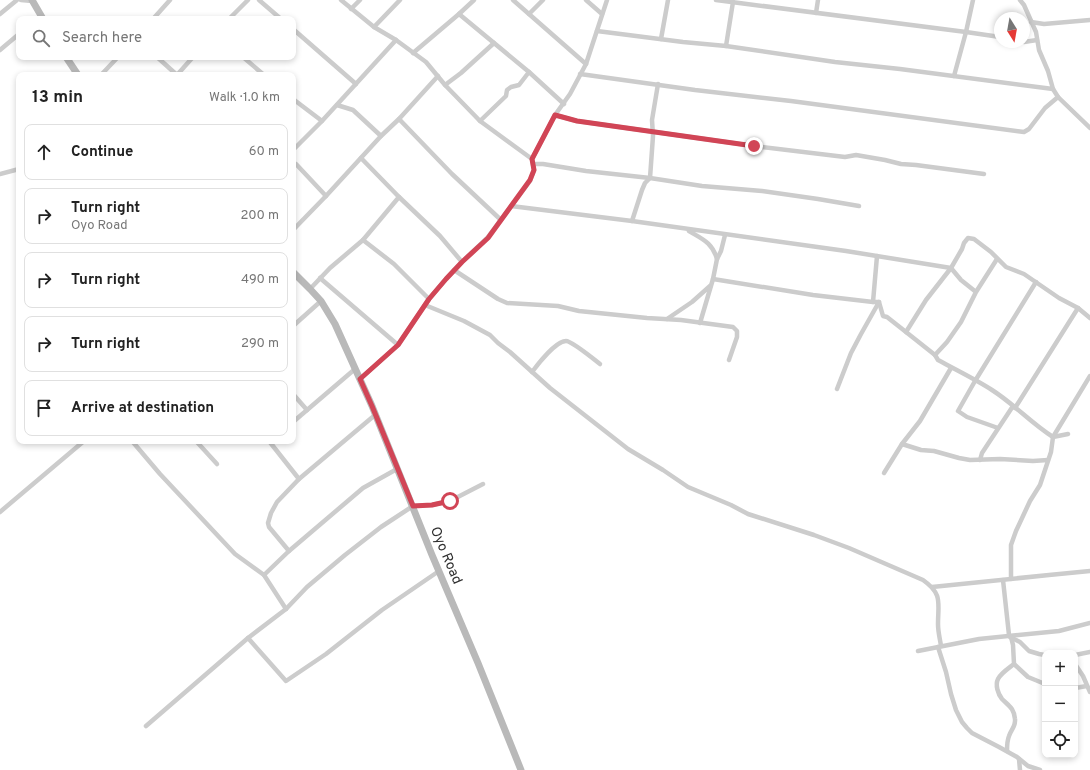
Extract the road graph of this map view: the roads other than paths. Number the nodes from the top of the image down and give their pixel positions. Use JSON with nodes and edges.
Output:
{"nodes":[{"id":1,"x":18,"y":0,"type":"edge"},
{"id":2,"x":21,"y":0,"type":"edge"},
{"id":3,"x":170,"y":0,"type":"edge"},
{"id":4,"x":248,"y":0,"type":"edge"},
{"id":5,"x":259,"y":0,"type":"edge"},
{"id":6,"x":341,"y":0,"type":"edge"},
{"id":7,"x":360,"y":0,"type":"edge"},
{"id":8,"x":400,"y":0,"type":"edge"},
{"id":9,"x":474,"y":0,"type":"edge"},
{"id":10,"x":513,"y":0,"type":"edge"},
{"id":11,"x":543,"y":0,"type":"edge"},
{"id":12,"x":586,"y":0,"type":"edge"},
{"id":13,"x":607,"y":0,"type":"edge"},
{"id":14,"x":668,"y":0,"type":"edge"},
{"id":15,"x":716,"y":0,"type":"edge"},
{"id":16,"x":818,"y":0,"type":"edge"},
{"id":17,"x":973,"y":0,"type":"edge"},
{"id":18,"x":1020,"y":0,"type":"edge"},
{"id":19,"x":32,"y":1,"type":"edge"},
{"id":20,"x":733,"y":2,"type":"junction"},
{"id":21,"x":749,"y":2,"type":"edge"},
{"id":22,"x":351,"y":9,"type":"junction"},
{"id":23,"x":816,"y":13,"type":"junction"},
{"id":24,"x":0,"y":14,"type":"edge"},
{"id":25,"x":459,"y":14,"type":"junction"},
{"id":26,"x":529,"y":14,"type":"junction"},
{"id":27,"x":602,"y":14,"type":"junction"},
{"id":28,"x":39,"y":16,"type":"edge"},
{"id":29,"x":156,"y":16,"type":"edge"},
{"id":30,"x":231,"y":16,"type":"edge"},
{"id":31,"x":278,"y":16,"type":"edge"},
{"id":32,"x":1090,"y":20,"type":"edge"},
{"id":33,"x":1031,"y":22,"type":"junction"},
{"id":34,"x":374,"y":28,"type":"junction"},
{"id":35,"x":597,"y":31,"type":"junction"},
{"id":36,"x":296,"y":32,"type":"edge"},
{"id":37,"x":966,"y":32,"type":"junction"},
{"id":38,"x":994,"y":36,"type":"edge"},
{"id":39,"x":16,"y":37,"type":"edge"},
{"id":40,"x":661,"y":39,"type":"junction"},
{"id":41,"x":396,"y":40,"type":"junction"},
{"id":42,"x":1037,"y":40,"type":"junction"},
{"id":43,"x":1030,"y":41,"type":"edge"},
{"id":44,"x":494,"y":43,"type":"junction"},
{"id":45,"x":726,"y":46,"type":"junction"},
{"id":46,"x":0,"y":50,"type":"edge"},
{"id":47,"x":414,"y":53,"type":"junction"},
{"id":48,"x":68,"y":60,"type":"edge"},
{"id":49,"x":115,"y":60,"type":"edge"},
{"id":50,"x":160,"y":60,"type":"edge"},
{"id":51,"x":190,"y":60,"type":"edge"},
{"id":52,"x":246,"y":60,"type":"edge"},
{"id":53,"x":586,"y":64,"type":"junction"},
{"id":54,"x":76,"y":72,"type":"edge"},
{"id":55,"x":104,"y":72,"type":"edge"},
{"id":56,"x":174,"y":72,"type":"edge"},
{"id":57,"x":180,"y":72,"type":"edge"},
{"id":58,"x":260,"y":72,"type":"edge"},
{"id":59,"x":528,"y":72,"type":"junction"},
{"id":60,"x":580,"y":74,"type":"junction"},
{"id":61,"x":438,"y":76,"type":"junction"},
{"id":62,"x":954,"y":76,"type":"junction"},
{"id":63,"x":356,"y":84,"type":"junction"},
{"id":64,"x":658,"y":84,"type":"junction"},
{"id":65,"x":446,"y":85,"type":"junction"},
{"id":66,"x":1053,"y":89,"type":"junction"},
{"id":67,"x":1058,"y":97,"type":"junction"},
{"id":68,"x":296,"y":101,"type":"edge"},
{"id":69,"x":564,"y":104,"type":"junction"},
{"id":70,"x":338,"y":105,"type":"junction"},
{"id":71,"x":555,"y":115,"type":"junction"},
{"id":72,"x":399,"y":119,"type":"junction"},
{"id":73,"x":322,"y":121,"type":"junction"},
{"id":74,"x":480,"y":121,"type":"junction"},
{"id":75,"x":1089,"y":127,"type":"edge"},
{"id":76,"x":652,"y":131,"type":"junction"},
{"id":77,"x":381,"y":136,"type":"junction"},
{"id":78,"x":296,"y":147,"type":"edge"},
{"id":79,"x":361,"y":158,"type":"junction"},
{"id":80,"x":533,"y":162,"type":"junction"},
{"id":81,"x":296,"y":164,"type":"edge"},
{"id":82,"x":16,"y":170,"type":"edge"},
{"id":83,"x":0,"y":174,"type":"edge"},
{"id":84,"x":984,"y":174,"type":"dead end"},
{"id":85,"x":650,"y":178,"type":"junction"},
{"id":86,"x":326,"y":196,"type":"junction"},
{"id":87,"x":399,"y":197,"type":"junction"},
{"id":88,"x":511,"y":206,"type":"junction"},
{"id":89,"x":859,"y":206,"type":"dead end"},
{"id":90,"x":501,"y":220,"type":"junction"},
{"id":91,"x":632,"y":221,"type":"junction"},
{"id":92,"x":296,"y":227,"type":"edge"},
{"id":93,"x":688,"y":230,"type":"junction"},
{"id":94,"x":725,"y":235,"type":"junction"},
{"id":95,"x":363,"y":240,"type":"junction"},
{"id":96,"x":877,"y":256,"type":"junction"},
{"id":97,"x":717,"y":259,"type":"junction"},
{"id":98,"x":997,"y":259,"type":"junction"},
{"id":99,"x":462,"y":262,"type":"junction"},
{"id":100,"x":951,"y":268,"type":"junction"},
{"id":101,"x":454,"y":270,"type":"junction"},
{"id":102,"x":296,"y":275,"type":"edge"},
{"id":103,"x":320,"y":278,"type":"junction"},
{"id":104,"x":713,"y":279,"type":"junction"},
{"id":105,"x":1036,"y":282,"type":"junction"},
{"id":106,"x":710,"y":286,"type":"junction"},
{"id":107,"x":310,"y":289,"type":"junction"},
{"id":108,"x":976,"y":292,"type":"junction"},
{"id":109,"x":429,"y":299,"type":"junction"},
{"id":110,"x":321,"y":301,"type":"junction"},
{"id":111,"x":873,"y":302,"type":"junction"},
{"id":112,"x":879,"y":302,"type":"junction"},
{"id":113,"x":425,"y":304,"type":"junction"},
{"id":114,"x":1078,"y":308,"type":"junction"},
{"id":115,"x":1090,"y":318,"type":"edge"},
{"id":116,"x":666,"y":320,"type":"junction"},
{"id":117,"x":296,"y":323,"type":"edge"},
{"id":118,"x":700,"y":323,"type":"junction"},
{"id":119,"x":906,"y":332,"type":"junction"},
{"id":120,"x":398,"y":345,"type":"junction"},
{"id":121,"x":935,"y":355,"type":"junction"},
{"id":122,"x":729,"y":360,"type":"dead end"},
{"id":123,"x":600,"y":364,"type":"dead end"},
{"id":124,"x":951,"y":368,"type":"junction"},
{"id":125,"x":355,"y":369,"type":"junction"},
{"id":126,"x":532,"y":372,"type":"junction"},
{"id":127,"x":1090,"y":376,"type":"edge"},
{"id":128,"x":360,"y":379,"type":"junction"},
{"id":129,"x":975,"y":381,"type":"junction"},
{"id":130,"x":837,"y":389,"type":"dead end"},
{"id":131,"x":296,"y":397,"type":"edge"},
{"id":132,"x":1014,"y":407,"type":"junction"},
{"id":133,"x":307,"y":410,"type":"junction"},
{"id":134,"x":375,"y":415,"type":"junction"},
{"id":135,"x":296,"y":419,"type":"edge"},
{"id":136,"x":998,"y":428,"type":"junction"},
{"id":137,"x":1068,"y":434,"type":"dead end"},
{"id":138,"x":1053,"y":437,"type":"junction"},
{"id":139,"x":80,"y":444,"type":"edge"},
{"id":140,"x":135,"y":444,"type":"edge"},
{"id":141,"x":199,"y":444,"type":"edge"},
{"id":142,"x":272,"y":444,"type":"edge"},
{"id":143,"x":902,"y":444,"type":"junction"},
{"id":144,"x":980,"y":460,"type":"junction"},
{"id":145,"x":1048,"y":460,"type":"junction"},
{"id":146,"x":217,"y":464,"type":"dead end"},
{"id":147,"x":398,"y":469,"type":"junction"},
{"id":148,"x":884,"y":473,"type":"dead end"},
{"id":149,"x":299,"y":479,"type":"junction"},
{"id":150,"x":483,"y":484,"type":"dead end"},
{"id":151,"x":413,"y":506,"type":"junction"},
{"id":152,"x":0,"y":512,"type":"edge"},
{"id":153,"x":289,"y":551,"type":"junction"},
{"id":154,"x":440,"y":571,"type":"junction"},
{"id":155,"x":1090,"y":571,"type":"edge"},
{"id":156,"x":264,"y":575,"type":"junction"},
{"id":157,"x":1011,"y":579,"type":"junction"},
{"id":158,"x":1002,"y":580,"type":"junction"},
{"id":159,"x":932,"y":588,"type":"junction"},
{"id":160,"x":286,"y":609,"type":"junction"},
{"id":161,"x":1090,"y":623,"type":"edge"},
{"id":162,"x":1009,"y":636,"type":"junction"},
{"id":163,"x":248,"y":638,"type":"junction"},
{"id":164,"x":940,"y":647,"type":"junction"},
{"id":165,"x":918,"y":651,"type":"dead end"},
{"id":166,"x":1090,"y":652,"type":"edge"},
{"id":167,"x":1042,"y":654,"type":"edge"},
{"id":168,"x":1078,"y":654,"type":"edge"},
{"id":169,"x":1014,"y":664,"type":"junction"},
{"id":170,"x":1078,"y":668,"type":"edge"},
{"id":171,"x":1042,"y":683,"type":"edge"},
{"id":172,"x":1087,"y":686,"type":"junction"},
{"id":173,"x":1078,"y":688,"type":"edge"},
{"id":174,"x":1090,"y":692,"type":"edge"},
{"id":175,"x":146,"y":726,"type":"dead end"},
{"id":176,"x":1007,"y":751,"type":"junction"},
{"id":177,"x":1019,"y":759,"type":"junction"},
{"id":178,"x":521,"y":770,"type":"edge"},
{"id":179,"x":1020,"y":770,"type":"edge"},
{"id":180,"x":1040,"y":770,"type":"edge"}],
"edges":[{"from":1,"to":24,"type":"street"},
{"from":2,"to":19,"type":"street"},
{"from":3,"to":29,"type":"street"},
{"from":4,"to":30,"type":"street"},
{"from":5,"to":31,"type":"street"},
{"from":6,"to":22,"type":"street"},
{"from":7,"to":22,"type":"street"},
{"from":8,"to":34,"type":"street"},
{"from":9,"to":25,"type":"street"},
{"from":10,"to":26,"type":"street"},
{"from":11,"to":26,"type":"street"},
{"from":12,"to":27,"type":"street"},
{"from":13,"to":27,"type":"street"},
{"from":14,"to":40,"type":"street"},
{"from":15,"to":20,"type":"street"},
{"from":16,"to":23,"type":"street"},
{"from":17,"to":37,"type":"street"},
{"from":18,"to":33,"type":"street"},
{"from":19,"to":28,"type":"street"},
{"from":20,"to":21,"type":"street"},
{"from":20,"to":45,"type":"street"},
{"from":21,"to":23,"type":"street"},
{"from":22,"to":34,"type":"street"},
{"from":23,"to":37,"type":"street"},
{"from":25,"to":44,"type":"street"},
{"from":25,"to":47,"type":"street"},
{"from":26,"to":53,"type":"street"},
{"from":27,"to":35,"type":"street"},
{"from":32,"to":33,"type":"street"},
{"from":33,"to":42,"type":"street"},
{"from":34,"to":41,"type":"street"},
{"from":35,"to":40,"type":"street"},
{"from":35,"to":53,"type":"street"},
{"from":36,"to":63,"type":"street"},
{"from":37,"to":38,"type":"street"},
{"from":37,"to":62,"type":"street"},
{"from":39,"to":46,"type":"street"},
{"from":40,"to":45,"type":"street"},
{"from":41,"to":47,"type":"street"},
{"from":41,"to":63,"type":"street"},
{"from":42,"to":43,"type":"street"},
{"from":42,"to":66,"type":"street"},
{"from":44,"to":59,"type":"street"},
{"from":44,"to":65,"type":"street"},
{"from":45,"to":62,"type":"street"},
{"from":47,"to":61,"type":"street"},
{"from":48,"to":54,"type":"street"},
{"from":49,"to":55,"type":"street"},
{"from":50,"to":56,"type":"street"},
{"from":51,"to":57,"type":"street"},
{"from":52,"to":58,"type":"street"},
{"from":53,"to":60,"type":"street"},
{"from":59,"to":69,"type":"street"},
{"from":59,"to":74,"type":"street"},
{"from":60,"to":64,"type":"street"},
{"from":60,"to":69,"type":"street"},
{"from":61,"to":65,"type":"street"},
{"from":61,"to":72,"type":"street"},
{"from":62,"to":66,"type":"street"},
{"from":63,"to":70,"type":"street"},
{"from":64,"to":67,"type":"street"},
{"from":64,"to":76,"type":"street"},
{"from":65,"to":74,"type":"street"},
{"from":66,"to":67,"type":"street"},
{"from":67,"to":75,"type":"street"},
{"from":68,"to":73,"type":"street"},
{"from":69,"to":71,"type":"street"},
{"from":70,"to":73,"type":"street"},
{"from":70,"to":77,"type":"street"},
{"from":71,"to":76,"type":"street"},
{"from":71,"to":80,"type":"street"},
{"from":72,"to":77,"type":"street"},
{"from":72,"to":90,"type":"street"},
{"from":73,"to":78,"type":"street"},
{"from":74,"to":80,"type":"street"},
{"from":76,"to":84,"type":"street"},
{"from":76,"to":85,"type":"street"},
{"from":77,"to":79,"type":"street"},
{"from":79,"to":86,"type":"street"},
{"from":79,"to":87,"type":"street"},
{"from":80,"to":85,"type":"street"},
{"from":80,"to":88,"type":"street"},
{"from":81,"to":86,"type":"street"},
{"from":82,"to":83,"type":"street"},
{"from":85,"to":89,"type":"street"},
{"from":85,"to":91,"type":"street"},
{"from":86,"to":92,"type":"street"},
{"from":87,"to":95,"type":"street"},
{"from":87,"to":99,"type":"street"},
{"from":88,"to":90,"type":"street"},
{"from":88,"to":91,"type":"street"},
{"from":90,"to":99,"type":"street"},
{"from":91,"to":93,"type":"street"},
{"from":93,"to":94,"type":"street"},
{"from":93,"to":97,"type":"street"},
{"from":94,"to":96,"type":"street"},
{"from":94,"to":97,"type":"street"},
{"from":95,"to":103,"type":"street"},
{"from":95,"to":109,"type":"street"},
{"from":96,"to":100,"type":"street"},
{"from":96,"to":111,"type":"street"},
{"from":97,"to":104,"type":"street"},
{"from":98,"to":100,"type":"street"},
{"from":98,"to":105,"type":"street"},
{"from":98,"to":108,"type":"street"},
{"from":99,"to":101,"type":"street"},
{"from":100,"to":108,"type":"street"},
{"from":100,"to":119,"type":"street"},
{"from":101,"to":109,"type":"street"},
{"from":101,"to":116,"type":"street"},
{"from":102,"to":107,"type":"street","name":"Oyo Road"},
{"from":103,"to":107,"type":"street"},
{"from":103,"to":120,"type":"street"},
{"from":104,"to":106,"type":"street"},
{"from":104,"to":111,"type":"street"},
{"from":105,"to":114,"type":"street"},
{"from":105,"to":129,"type":"street"},
{"from":106,"to":116,"type":"street"},
{"from":106,"to":118,"type":"street"},
{"from":107,"to":110,"type":"street","name":"Oyo Road"},
{"from":108,"to":121,"type":"street"},
{"from":109,"to":113,"type":"street"},
{"from":110,"to":117,"type":"street"},
{"from":110,"to":125,"type":"street","name":"Oyo Road"},
{"from":111,"to":112,"type":"street"},
{"from":112,"to":119,"type":"street"},
{"from":112,"to":130,"type":"street"},
{"from":113,"to":120,"type":"street"},
{"from":113,"to":126,"type":"street"},
{"from":114,"to":115,"type":"street"},
{"from":114,"to":132,"type":"street"},
{"from":116,"to":118,"type":"street"},
{"from":118,"to":122,"type":"street"},
{"from":119,"to":121,"type":"street"},
{"from":120,"to":128,"type":"street"},
{"from":121,"to":124,"type":"street"},
{"from":123,"to":126,"type":"street"},
{"from":124,"to":129,"type":"street"},
{"from":124,"to":143,"type":"street"},
{"from":125,"to":128,"type":"street","name":"Oyo Road"},
{"from":125,"to":133,"type":"street"},
{"from":126,"to":159,"type":"street"},
{"from":127,"to":138,"type":"street"},
{"from":128,"to":134,"type":"street","name":"Oyo Road"},
{"from":129,"to":132,"type":"street"},
{"from":129,"to":136,"type":"street"},
{"from":131,"to":133,"type":"street"},
{"from":132,"to":136,"type":"street"},
{"from":132,"to":138,"type":"street"},
{"from":133,"to":135,"type":"street"},
{"from":134,"to":147,"type":"street","name":"Oyo Road"},
{"from":134,"to":149,"type":"street"},
{"from":136,"to":144,"type":"street"},
{"from":137,"to":138,"type":"street"},
{"from":138,"to":145,"type":"street"},
{"from":139,"to":152,"type":"street"},
{"from":140,"to":156,"type":"street"},
{"from":141,"to":146,"type":"street"},
{"from":142,"to":149,"type":"street"},
{"from":143,"to":144,"type":"street"},
{"from":143,"to":148,"type":"street"},
{"from":144,"to":145,"type":"street"},
{"from":145,"to":157,"type":"street"},
{"from":147,"to":151,"type":"street","name":"Oyo Road"},
{"from":147,"to":153,"type":"street"},
{"from":149,"to":153,"type":"street"},
{"from":150,"to":151,"type":"street"},
{"from":151,"to":154,"type":"street","name":"Oyo Road"},
{"from":151,"to":160,"type":"street"},
{"from":153,"to":156,"type":"street"},
{"from":154,"to":163,"type":"street"},
{"from":154,"to":178,"type":"street","name":"Oyo Road"},
{"from":155,"to":157,"type":"street"},
{"from":156,"to":160,"type":"street"},
{"from":157,"to":158,"type":"street"},
{"from":158,"to":159,"type":"street"},
{"from":158,"to":162,"type":"street"},
{"from":159,"to":164,"type":"street"},
{"from":160,"to":163,"type":"street"},
{"from":161,"to":162,"type":"street"},
{"from":162,"to":164,"type":"street"},
{"from":162,"to":167,"type":"street"},
{"from":162,"to":169,"type":"street"},
{"from":163,"to":175,"type":"street"},
{"from":164,"to":165,"type":"street"},
{"from":164,"to":176,"type":"street"},
{"from":166,"to":168,"type":"street"},
{"from":169,"to":171,"type":"street"},
{"from":169,"to":176,"type":"street"},
{"from":170,"to":172,"type":"street"},
{"from":172,"to":173,"type":"street"},
{"from":172,"to":174,"type":"street"},
{"from":176,"to":177,"type":"street"},
{"from":177,"to":179,"type":"street"},
{"from":177,"to":180,"type":"street"}]}
